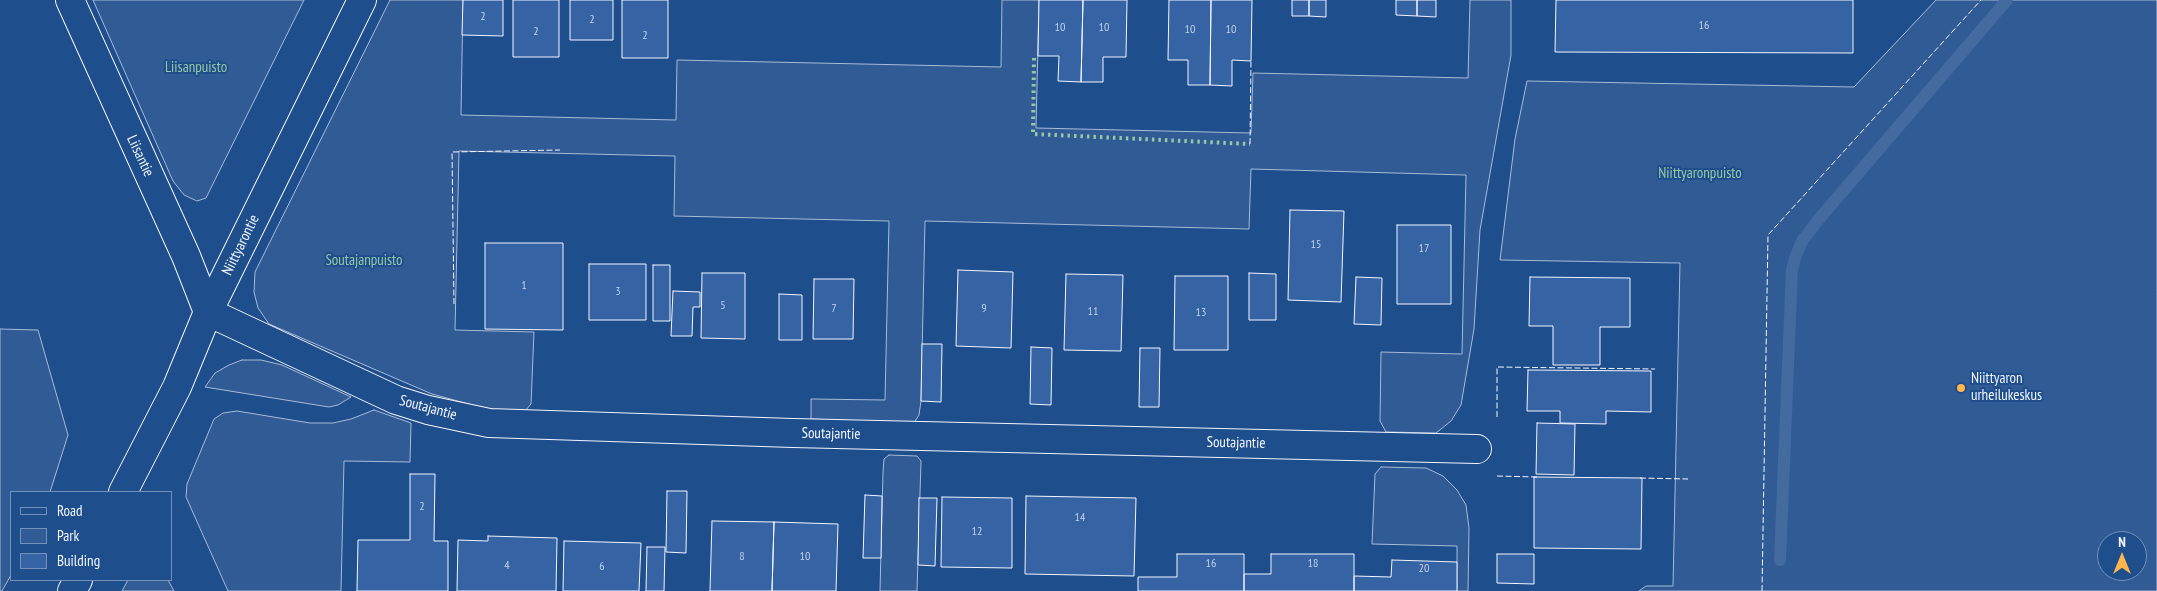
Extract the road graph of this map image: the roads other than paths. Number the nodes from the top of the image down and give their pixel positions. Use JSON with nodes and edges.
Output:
{"nodes":[{"id":1,"x":70,"y":0,"type":"edge"},
{"id":2,"x":362,"y":0,"type":"edge"},
{"id":3,"x":208,"y":312,"type":"junction"},
{"id":4,"x":1477,"y":450,"type":"dead end"},
{"id":5,"x":124,"y":491,"type":"edge"}],
"edges":[{"from":1,"to":3,"type":"street","name":"Liisantie"},
{"from":2,"to":3,"type":"street","name":"Niittyarontie"},
{"from":3,"to":4,"type":"street","name":"Soutajantie"},
{"from":3,"to":5,"type":"street","name":"Niittyarontie"}]}
